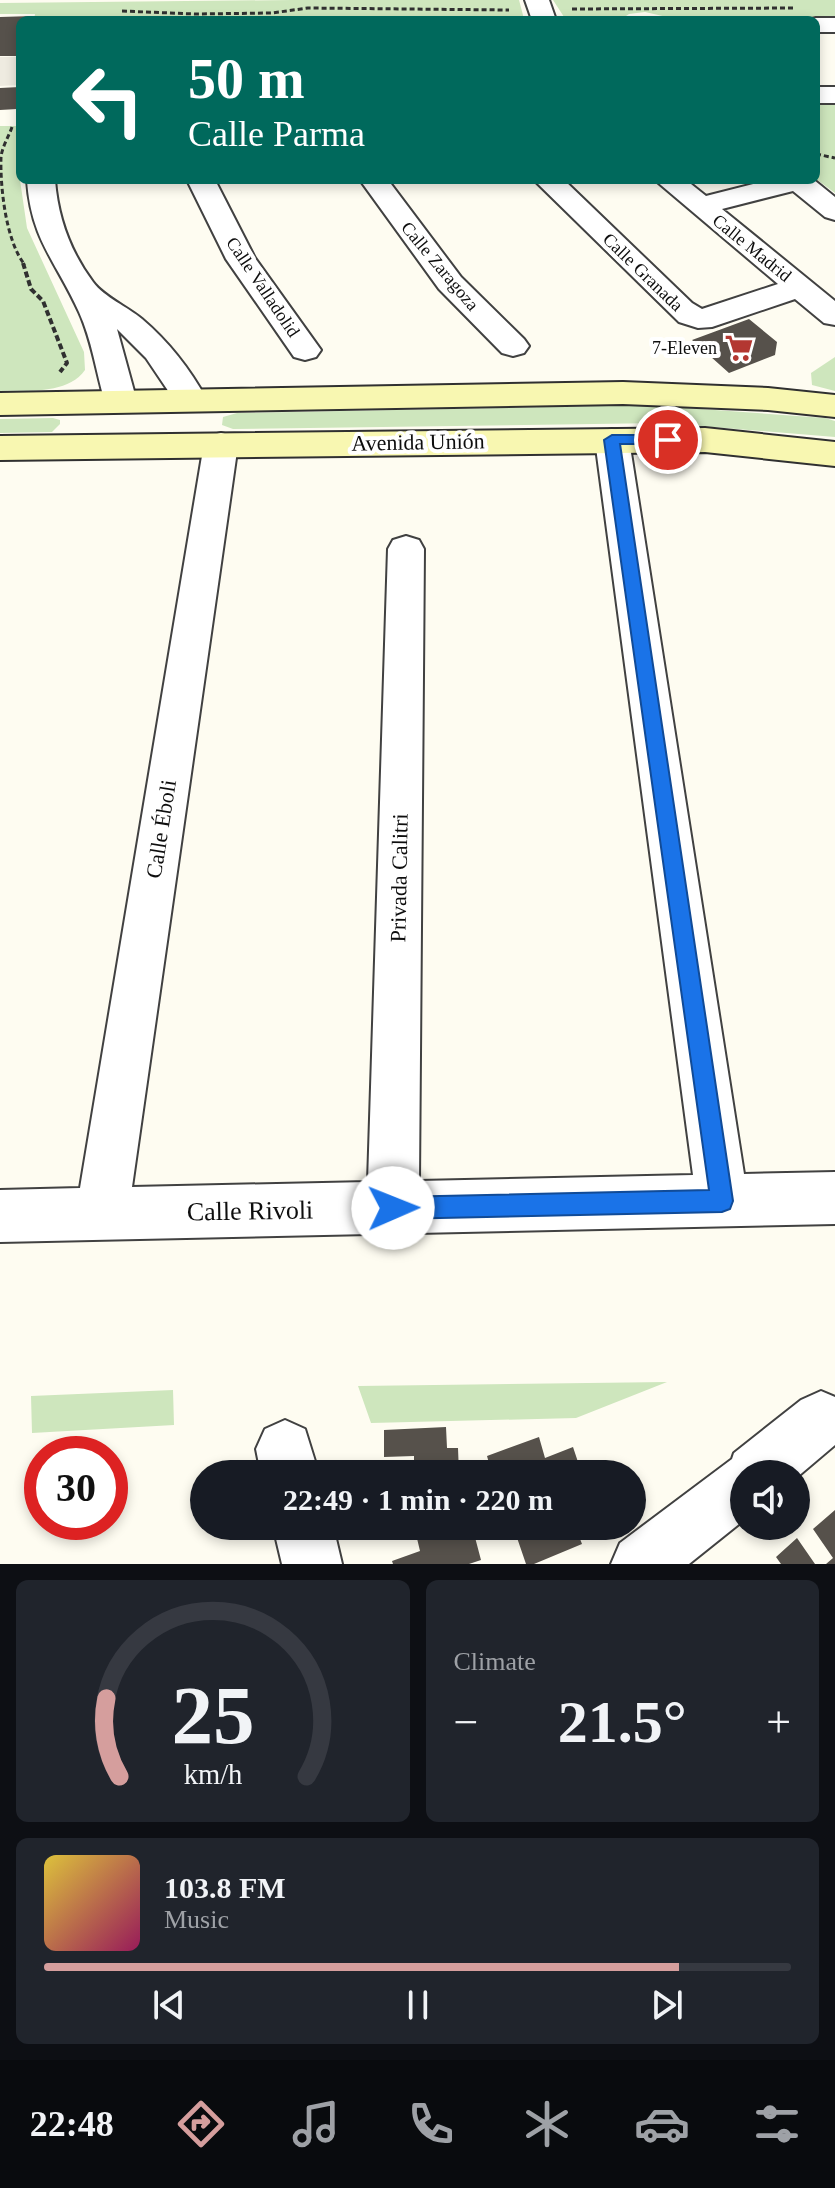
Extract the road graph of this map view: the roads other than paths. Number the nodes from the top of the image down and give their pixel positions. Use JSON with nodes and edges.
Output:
{"nodes":[{"id":1,"x":42,"y":184,"type":"edge"},
{"id":2,"x":203,"y":184,"type":"edge"},
{"id":3,"x":377,"y":184,"type":"edge"},
{"id":4,"x":552,"y":184,"type":"edge"},
{"id":5,"x":678,"y":184,"type":"edge"},
{"id":6,"x":782,"y":184,"type":"edge"},
{"id":7,"x":802,"y":184,"type":"edge"},
{"id":8,"x":700,"y":206,"type":"junction"},
{"id":9,"x":835,"y":211,"type":"edge"},
{"id":10,"x":799,"y":287,"type":"junction"},
{"id":11,"x":83,"y":291,"type":"junction"},
{"id":12,"x":835,"y":316,"type":"edge"},
{"id":13,"x":513,"y":346,"type":"dead end"},
{"id":14,"x":305,"y":350,"type":"dead end"},
{"id":15,"x":191,"y":400,"type":"junction"},
{"id":16,"x":121,"y":402,"type":"junction"},
{"id":17,"x":0,"y":404,"type":"edge"},
{"id":18,"x":835,"y":406,"type":"edge"},
{"id":19,"x":612,"y":440,"type":"junction"},
{"id":20,"x":213,"y":444,"type":"junction"},
{"id":21,"x":132,"y":445,"type":"junction"},
{"id":22,"x":0,"y":448,"type":"edge"},
{"id":23,"x":835,"y":454,"type":"edge"},
{"id":24,"x":406,"y":549,"type":"dead end"},
{"id":25,"x":835,"y":1198,"type":"edge"},
{"id":26,"x":722,"y":1201,"type":"junction"},
{"id":27,"x":393,"y":1208,"type":"junction"},
{"id":28,"x":102,"y":1214,"type":"junction"},
{"id":29,"x":0,"y":1216,"type":"edge"},
{"id":30,"x":821,"y":1420,"type":"dead end"},
{"id":31,"x":772,"y":1460,"type":"edge"},
{"id":32,"x":730,"y":1494,"type":"edge"},
{"id":33,"x":306,"y":1540,"type":"edge"},
{"id":34,"x":312,"y":1564,"type":"edge"},
{"id":35,"x":641,"y":1564,"type":"edge"}],
"edges":[{"from":1,"to":11,"type":"street"},
{"from":2,"to":14,"type":"street","name":"Calle Valladolid"},
{"from":3,"to":13,"type":"street","name":"Calle Zaragoza"},
{"from":4,"to":10,"type":"street","name":"Calle Granada"},
{"from":5,"to":8,"type":"street","name":"Calle Madrid"},
{"from":6,"to":8,"type":"street"},
{"from":7,"to":9,"type":"street"},
{"from":8,"to":10,"type":"street","name":"Calle Madrid"},
{"from":10,"to":12,"type":"street","name":"Calle Madrid"},
{"from":11,"to":15,"type":"street"},
{"from":11,"to":16,"type":"street"},
{"from":15,"to":16,"type":"street"},
{"from":15,"to":18,"type":"street"},
{"from":15,"to":20,"type":"street"},
{"from":16,"to":17,"type":"street"},
{"from":16,"to":21,"type":"street"},
{"from":19,"to":20,"type":"street","name":"Avenida Unión"},
{"from":19,"to":23,"type":"street","name":"Avenida Unión"},
{"from":19,"to":26,"type":"street"},
{"from":20,"to":21,"type":"street","name":"Avenida Unión"},
{"from":20,"to":28,"type":"street","name":"Calle Éboli"},
{"from":21,"to":22,"type":"street","name":"Avenida Unión"},
{"from":24,"to":27,"type":"street","name":"Privada Calitri"},
{"from":25,"to":26,"type":"street","name":"Calle Rivoli"},
{"from":26,"to":27,"type":"street","name":"Calle Rivoli"},
{"from":27,"to":28,"type":"street","name":"Calle Rivoli"},
{"from":28,"to":29,"type":"street","name":"Calle Rivoli"},
{"from":30,"to":31,"type":"street"},
{"from":32,"to":35,"type":"street"},
{"from":33,"to":34,"type":"street"}]}
